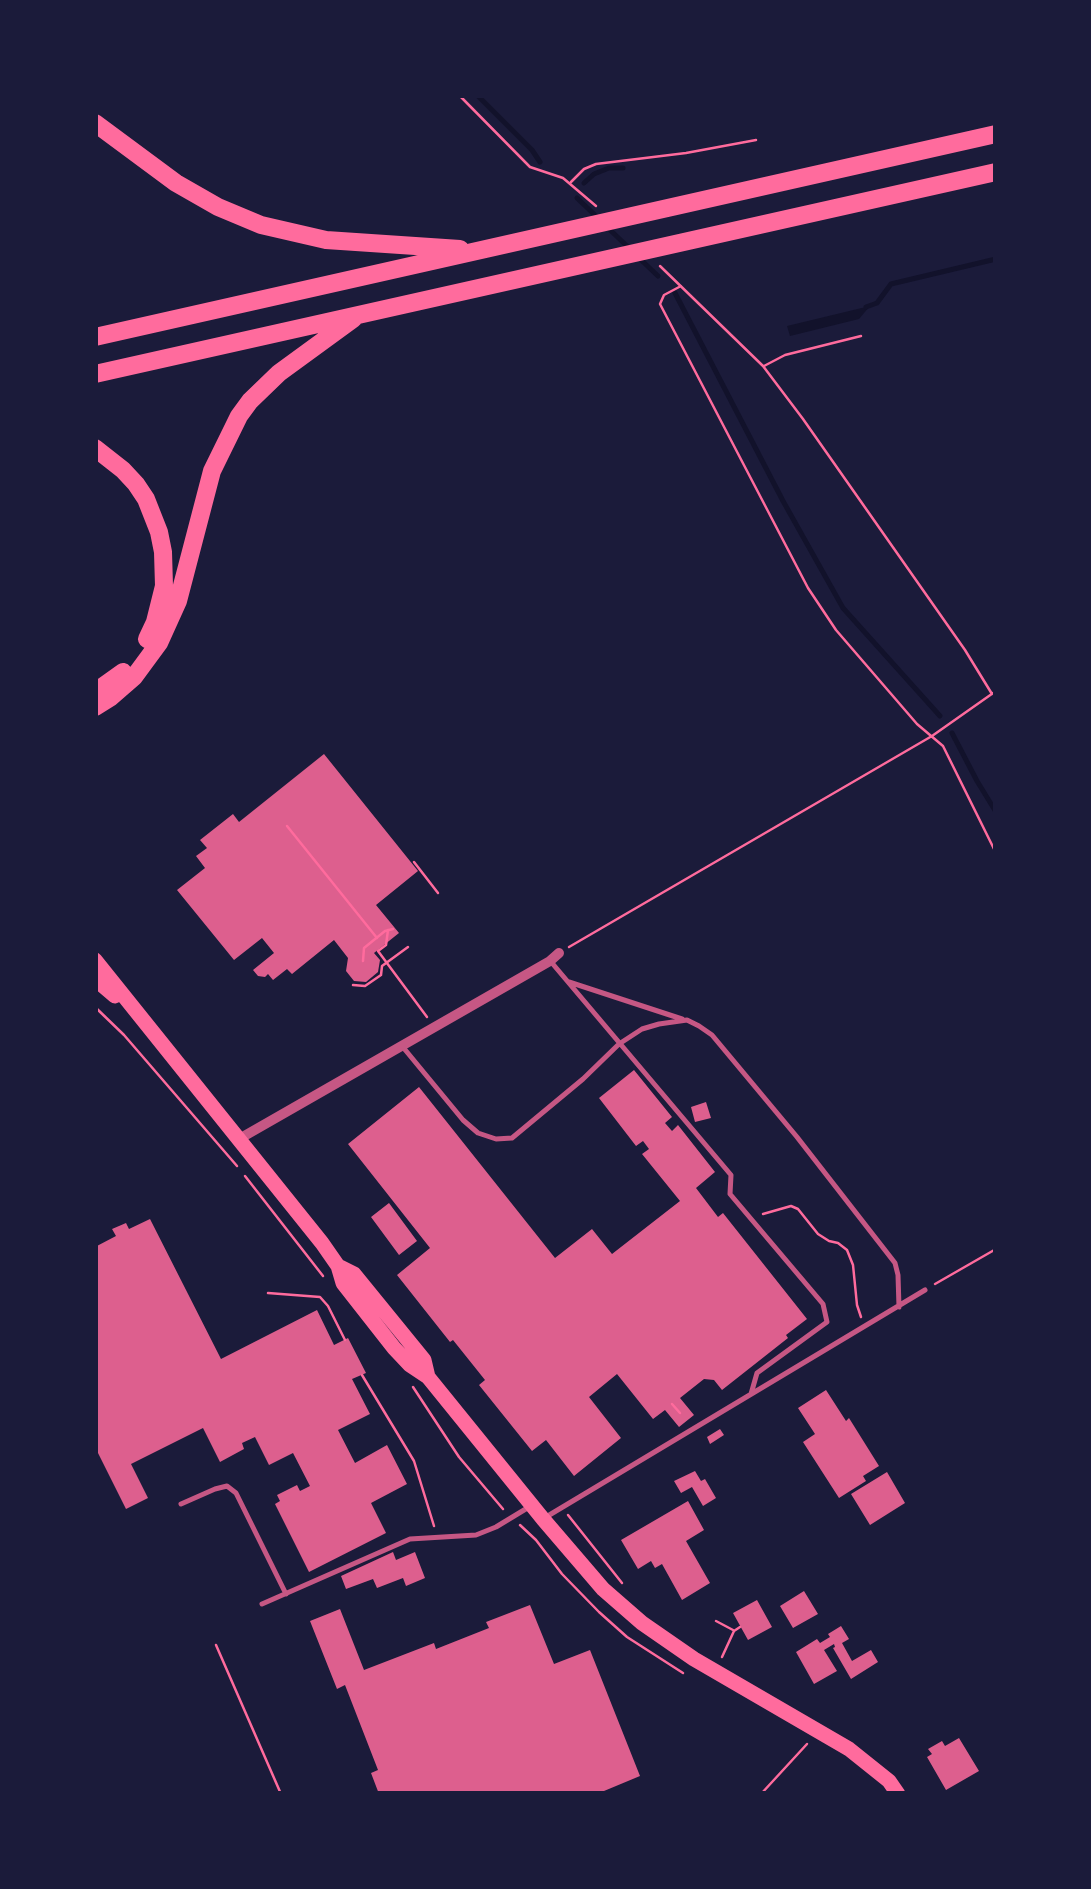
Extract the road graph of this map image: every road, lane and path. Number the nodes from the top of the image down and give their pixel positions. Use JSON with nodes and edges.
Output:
{"nodes":[{"id":1,"x":459,"y":95,"type":"edge"},
{"id":2,"x":95,"y":123,"type":"edge"},
{"id":3,"x":996,"y":134,"type":"edge"},
{"id":4,"x":756,"y":140,"type":"dead end"},
{"id":5,"x":996,"y":172,"type":"edge"},
{"id":6,"x":570,"y":183,"type":"junction"},
{"id":7,"x":586,"y":197,"type":"dead end"},
{"id":8,"x":480,"y":251,"type":"junction"},
{"id":9,"x":672,"y":276,"type":"dead end"},
{"id":10,"x":682,"y":286,"type":"junction"},
{"id":11,"x":361,"y":314,"type":"junction"},
{"id":12,"x":860,"y":336,"type":"dead end"},
{"id":13,"x":95,"y":337,"type":"edge"},
{"id":14,"x":763,"y":366,"type":"junction"},
{"id":15,"x":95,"y":374,"type":"edge"},
{"id":16,"x":95,"y":448,"type":"edge"},
{"id":17,"x":95,"y":692,"type":"edge"},
{"id":18,"x":994,"y":692,"type":"edge"},
{"id":19,"x":95,"y":708,"type":"edge"},
{"id":20,"x":932,"y":736,"type":"junction"},
{"id":21,"x":286,"y":826,"type":"dead end"},
{"id":22,"x":996,"y":853,"type":"edge"},
{"id":23,"x":414,"y":862,"type":"dead end"},
{"id":24,"x":438,"y":892,"type":"dead end"},
{"id":25,"x":377,"y":938,"type":"junction"},
{"id":26,"x":408,"y":946,"type":"dead end"},
{"id":27,"x":555,"y":957,"type":"junction"},
{"id":28,"x":95,"y":960,"type":"edge"},
{"id":29,"x":364,"y":961,"type":"dead end"},
{"id":30,"x":386,"y":962,"type":"junction"},
{"id":31,"x":95,"y":980,"type":"edge"},
{"id":32,"x":566,"y":982,"type":"junction"},
{"id":33,"x":353,"y":985,"type":"dead end"},
{"id":34,"x":138,"y":1015,"type":"junction"},
{"id":35,"x":687,"y":1020,"type":"junction"},
{"id":36,"x":434,"y":1026,"type":"junction"},
{"id":37,"x":619,"y":1044,"type":"junction"},
{"id":38,"x":401,"y":1045,"type":"junction"},
{"id":39,"x":239,"y":1139,"type":"junction"},
{"id":40,"x":760,"y":1214,"type":"dead end"},
{"id":41,"x":996,"y":1249,"type":"edge"},
{"id":42,"x":925,"y":1290,"type":"joint"},
{"id":43,"x":268,"y":1293,"type":"dead end"},
{"id":44,"x":857,"y":1305,"type":"dead end"},
{"id":45,"x":898,"y":1307,"type":"junction"},
{"id":46,"x":345,"y":1340,"type":"dead end"},
{"id":47,"x":362,"y":1374,"type":"dead end"},
{"id":48,"x":751,"y":1394,"type":"junction"},
{"id":49,"x":672,"y":1404,"type":"dead end"},
{"id":50,"x":680,"y":1414,"type":"dead end"},
{"id":51,"x":180,"y":1504,"type":"dead end"},
{"id":52,"x":531,"y":1505,"type":"junction"},
{"id":53,"x":563,"y":1507,"type":"junction"},
{"id":54,"x":542,"y":1519,"type":"junction"},
{"id":55,"x":435,"y":1538,"type":"junction"},
{"id":56,"x":629,"y":1591,"type":"dead end"},
{"id":57,"x":286,"y":1594,"type":"junction"},
{"id":58,"x":262,"y":1604,"type":"dead end"},
{"id":59,"x":716,"y":1620,"type":"dead end"},
{"id":60,"x":740,"y":1627,"type":"dead end"},
{"id":61,"x":734,"y":1631,"type":"junction"},
{"id":62,"x":216,"y":1646,"type":"dead end"},
{"id":63,"x":716,"y":1672,"type":"junction"},
{"id":64,"x":819,"y":1732,"type":"junction"},
{"id":65,"x":282,"y":1794,"type":"edge"},
{"id":66,"x":761,"y":1794,"type":"edge"},
{"id":67,"x":898,"y":1794,"type":"edge"}],
"edges":[{"from":1,"to":6,"type":"path"},
{"from":2,"to":8,"type":"highway"},
{"from":3,"to":8,"type":"highway"},
{"from":4,"to":6,"type":"path"},
{"from":5,"to":11,"type":"highway"},
{"from":6,"to":7,"type":"path"},
{"from":8,"to":13,"type":"highway"},
{"from":9,"to":10,"type":"path"},
{"from":10,"to":14,"type":"path"},
{"from":10,"to":20,"type":"path"},
{"from":11,"to":15,"type":"highway"},
{"from":11,"to":19,"type":"highway"},
{"from":12,"to":14,"type":"path"},
{"from":14,"to":18,"type":"path"},
{"from":16,"to":17,"type":"highway"},
{"from":18,"to":20,"type":"path"},
{"from":20,"to":22,"type":"path"},
{"from":20,"to":27,"type":"path"},
{"from":21,"to":25,"type":"path"},
{"from":23,"to":24,"type":"path"},
{"from":25,"to":29,"type":"path"},
{"from":25,"to":30,"type":"path"},
{"from":26,"to":30,"type":"path"},
{"from":27,"to":32,"type":"lane"},
{"from":27,"to":36,"type":"street"},
{"from":28,"to":34,"type":"main road"},
{"from":30,"to":33,"type":"path"},
{"from":30,"to":36,"type":"path"},
{"from":31,"to":34,"type":"main road"},
{"from":32,"to":35,"type":"lane"},
{"from":32,"to":37,"type":"lane"},
{"from":34,"to":39,"type":"main road"},
{"from":35,"to":37,"type":"lane"},
{"from":35,"to":45,"type":"lane"},
{"from":36,"to":38,"type":"street"},
{"from":37,"to":38,"type":"lane"},
{"from":37,"to":48,"type":"lane"},
{"from":38,"to":39,"type":"street"},
{"from":39,"to":52,"type":"main road"},
{"from":40,"to":44,"type":"path"},
{"from":41,"to":42,"type":"path"},
{"from":42,"to":45,"type":"lane"},
{"from":43,"to":46,"type":"path"},
{"from":45,"to":48,"type":"lane"},
{"from":47,"to":55,"type":"path"},
{"from":48,"to":53,"type":"lane"},
{"from":49,"to":50,"type":"path"},
{"from":51,"to":57,"type":"lane"},
{"from":52,"to":54,"type":"main road"},
{"from":52,"to":55,"type":"lane"},
{"from":53,"to":54,"type":"lane"},
{"from":53,"to":56,"type":"path"},
{"from":54,"to":63,"type":"main road"},
{"from":55,"to":57,"type":"lane"},
{"from":57,"to":58,"type":"lane"},
{"from":59,"to":61,"type":"path"},
{"from":60,"to":61,"type":"path"},
{"from":61,"to":63,"type":"path"},
{"from":62,"to":65,"type":"path"},
{"from":63,"to":64,"type":"main road"},
{"from":64,"to":66,"type":"path"},
{"from":64,"to":67,"type":"main road"}]}
